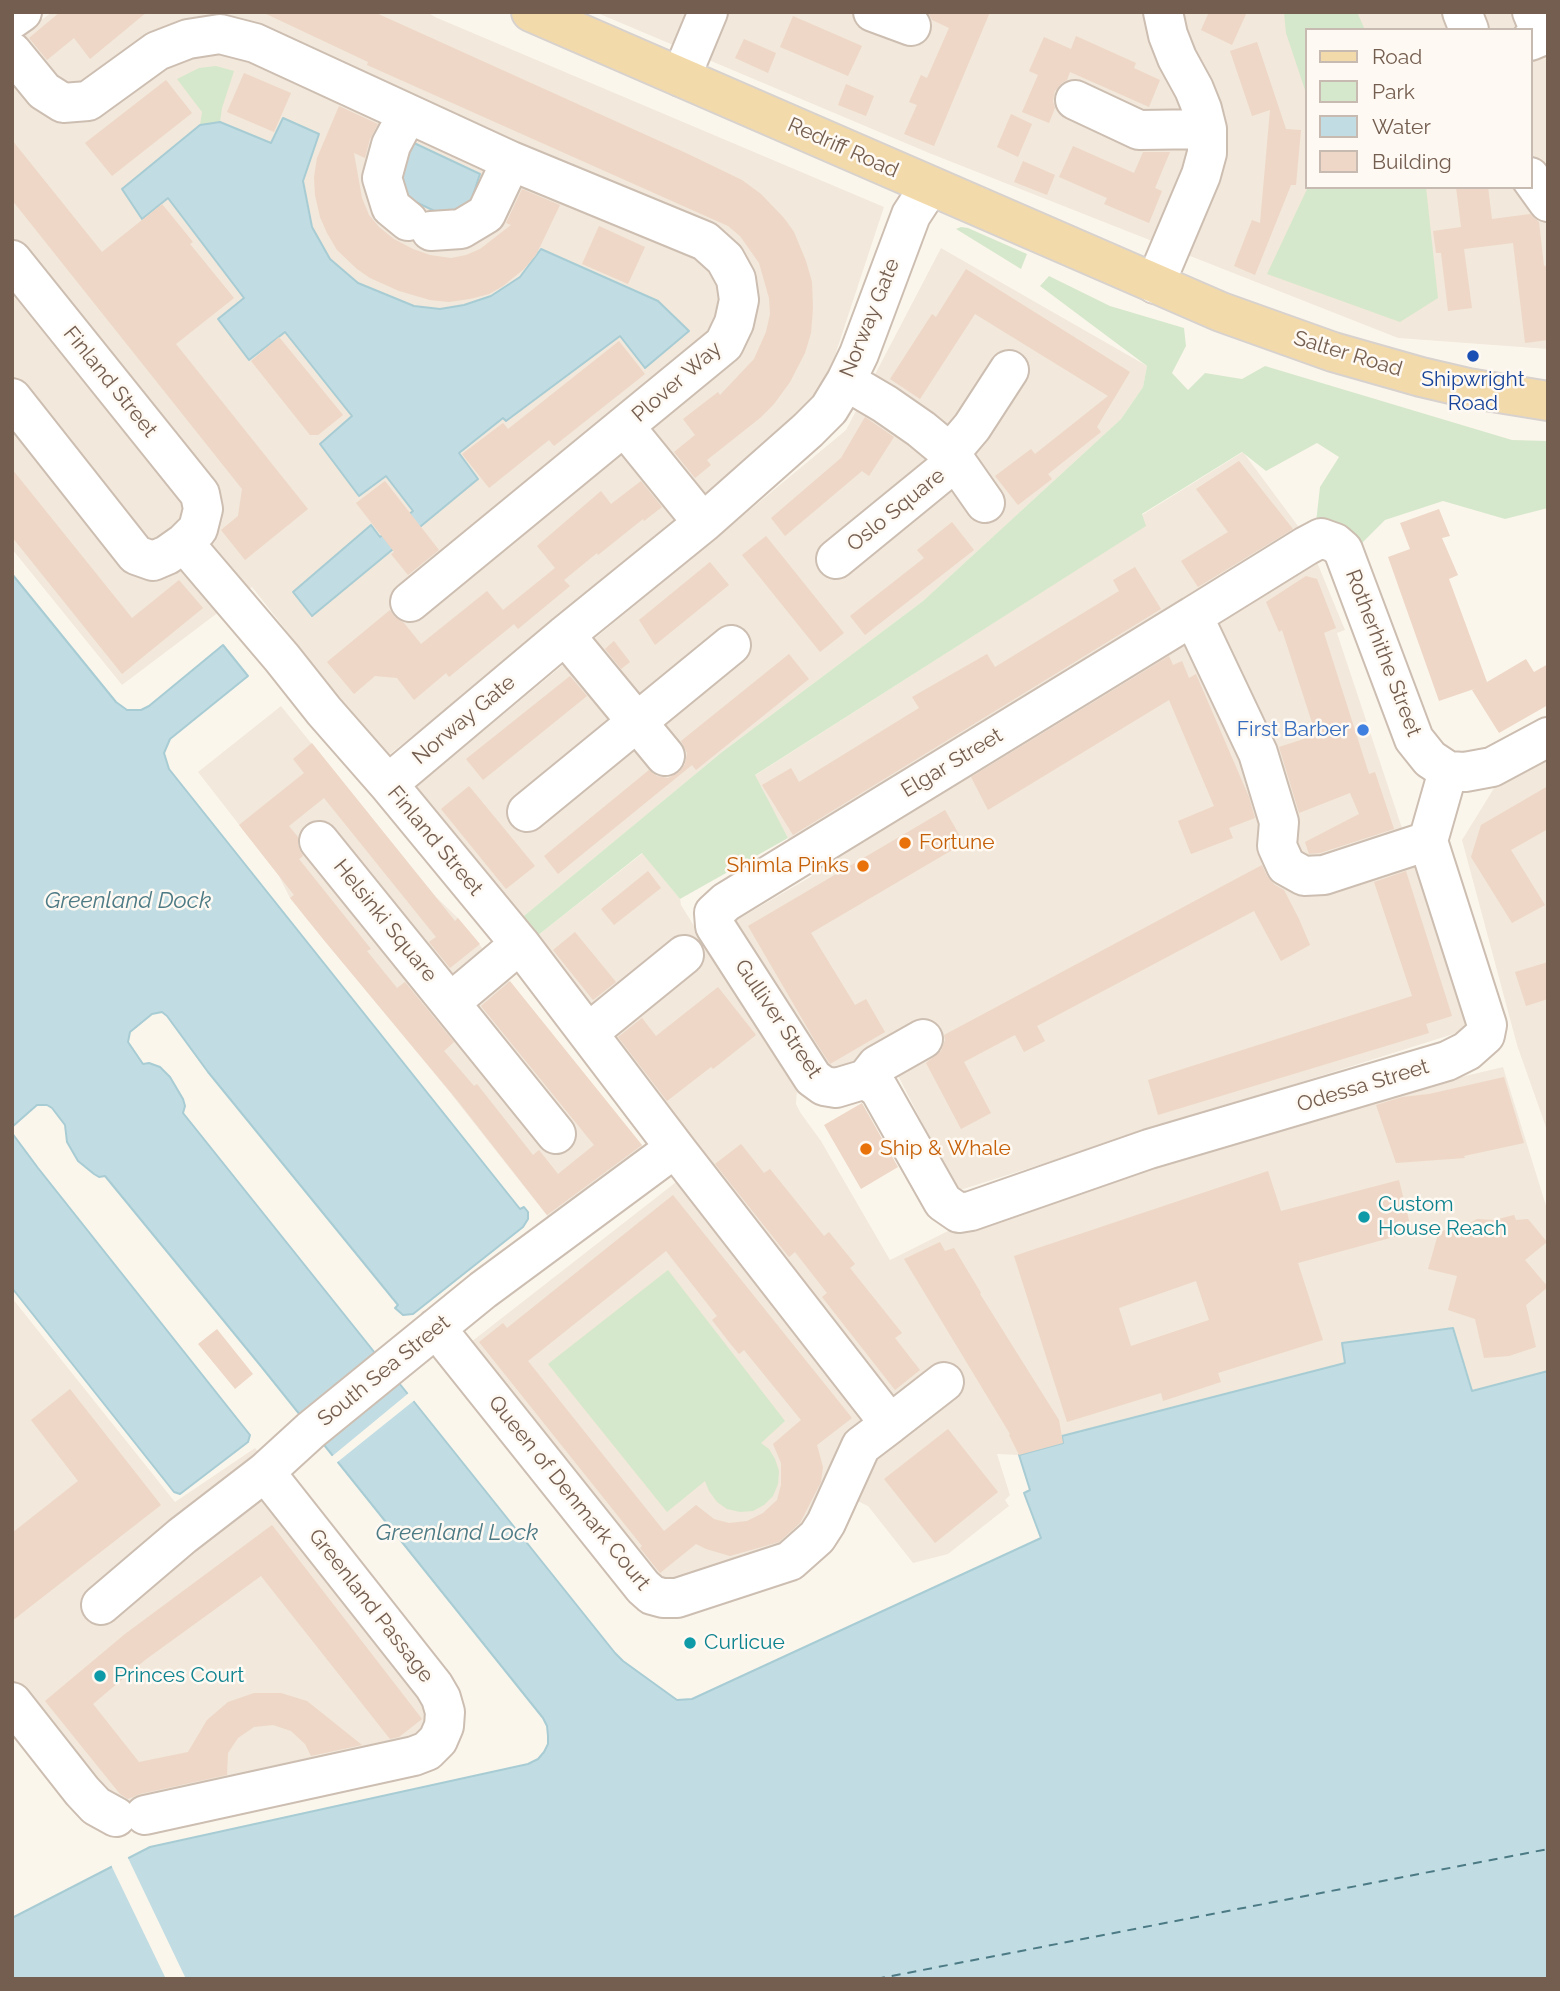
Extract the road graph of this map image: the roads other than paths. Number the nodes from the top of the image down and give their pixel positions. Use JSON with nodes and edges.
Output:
{"nodes":[{"id":1,"x":22,"y":12,"type":"edge"},
{"id":2,"x":531,"y":12,"type":"edge"},
{"id":3,"x":708,"y":12,"type":"edge"},
{"id":4,"x":873,"y":12,"type":"edge"},
{"id":5,"x":1163,"y":12,"type":"edge"},
{"id":6,"x":1532,"y":12,"type":"edge"},
{"id":7,"x":12,"y":19,"type":"edge"},
{"id":8,"x":911,"y":26,"type":"dead end"},
{"id":9,"x":1532,"y":40,"type":"edge"},
{"id":10,"x":12,"y":52,"type":"edge"},
{"id":11,"x":681,"y":77,"type":"junction"},
{"id":12,"x":1075,"y":100,"type":"dead end"},
{"id":13,"x":407,"y":114,"type":"junction"},
{"id":14,"x":1207,"y":129,"type":"junction"},
{"id":15,"x":511,"y":161,"type":"junction"},
{"id":16,"x":1532,"y":180,"type":"edge"},
{"id":17,"x":930,"y":186,"type":"junction"},
{"id":18,"x":1548,"y":202,"type":"edge"},
{"id":19,"x":12,"y":260,"type":"edge"},
{"id":20,"x":1155,"y":284,"type":"junction"},
{"id":21,"x":1009,"y":370,"type":"dead end"},
{"id":22,"x":846,"y":381,"type":"junction"},
{"id":23,"x":12,"y":398,"type":"edge"},
{"id":24,"x":1548,"y":401,"type":"edge"},
{"id":25,"x":625,"y":427,"type":"junction"},
{"id":26,"x":953,"y":457,"type":"junction"},
{"id":27,"x":985,"y":503,"type":"dead end"},
{"id":28,"x":703,"y":523,"type":"junction"},
{"id":29,"x":184,"y":543,"type":"junction"},
{"id":30,"x":1335,"y":543,"type":"joint"},
{"id":31,"x":836,"y":559,"type":"dead end"},
{"id":32,"x":410,"y":602,"type":"dead end"},
{"id":33,"x":1193,"y":616,"type":"junction"},
{"id":34,"x":565,"y":635,"type":"junction"},
{"id":35,"x":731,"y":645,"type":"dead end"},
{"id":36,"x":637,"y":722,"type":"junction"},
{"id":37,"x":1548,"y":737,"type":"edge"},
{"id":38,"x":665,"y":756,"type":"dead end"},
{"id":39,"x":1448,"y":771,"type":"junction"},
{"id":40,"x":388,"y":784,"type":"junction"},
{"id":41,"x":527,"y":812,"type":"dead end"},
{"id":42,"x":319,"y":841,"type":"dead end"},
{"id":43,"x":1428,"y":841,"type":"junction"},
{"id":44,"x":714,"y":913,"type":"joint"},
{"id":45,"x":520,"y":944,"type":"junction"},
{"id":46,"x":684,"y":956,"type":"dead end"},
{"id":47,"x":451,"y":1002,"type":"junction"},
{"id":48,"x":588,"y":1033,"type":"junction"},
{"id":49,"x":923,"y":1039,"type":"dead end"},
{"id":50,"x":866,"y":1079,"type":"junction"},
{"id":51,"x":556,"y":1133,"type":"dead end"},
{"id":52,"x":675,"y":1148,"type":"junction"},
{"id":53,"x":436,"y":1328,"type":"junction"},
{"id":54,"x":944,"y":1381,"type":"dead end"},
{"id":55,"x":911,"y":1421,"type":"junction"},
{"id":56,"x":265,"y":1472,"type":"junction"},
{"id":57,"x":101,"y":1605,"type":"dead end"},
{"id":58,"x":12,"y":1702,"type":"edge"}],
"edges":[{"from":1,"to":7,"type":"street"},
{"from":2,"to":11,"type":"main road","name":"Redriff Road"},
{"from":3,"to":11,"type":"street"},
{"from":4,"to":8,"type":"street"},
{"from":5,"to":14,"type":"street"},
{"from":6,"to":9,"type":"street"},
{"from":10,"to":13,"type":"street","name":"Plover Way"},
{"from":11,"to":17,"type":"main road","name":"Redriff Road"},
{"from":12,"to":14,"type":"street"},
{"from":13,"to":15,"type":"street","name":"Plover Way"},
{"from":13,"to":15,"type":"street"},
{"from":14,"to":20,"type":"street"},
{"from":15,"to":25,"type":"street","name":"Plover Way"},
{"from":16,"to":18,"type":"street"},
{"from":17,"to":20,"type":"main road","name":"Redriff Road"},
{"from":17,"to":22,"type":"street","name":"Norway Gate"},
{"from":19,"to":29,"type":"street","name":"Finland Street"},
{"from":20,"to":24,"type":"main road","name":"Salter Road"},
{"from":21,"to":26,"type":"street","name":"Oslo Square"},
{"from":22,"to":26,"type":"street","name":"Oslo Square"},
{"from":22,"to":28,"type":"street","name":"Norway Gate"},
{"from":23,"to":29,"type":"street","name":"Finland Street"},
{"from":25,"to":28,"type":"street"},
{"from":25,"to":32,"type":"street","name":"Plover Way"},
{"from":26,"to":27,"type":"street","name":"Oslo Square"},
{"from":26,"to":31,"type":"street","name":"Oslo Square"},
{"from":28,"to":34,"type":"street","name":"Norway Gate"},
{"from":29,"to":40,"type":"street","name":"Finland Street"},
{"from":30,"to":33,"type":"street","name":"Elgar Street"},
{"from":30,"to":39,"type":"street","name":"Rotherhithe Street"},
{"from":33,"to":43,"type":"street"},
{"from":33,"to":44,"type":"street","name":"Elgar Street"},
{"from":34,"to":36,"type":"street"},
{"from":34,"to":40,"type":"street","name":"Norway Gate"},
{"from":35,"to":36,"type":"street"},
{"from":36,"to":38,"type":"street"},
{"from":36,"to":41,"type":"street"},
{"from":37,"to":39,"type":"street"},
{"from":39,"to":43,"type":"street"},
{"from":40,"to":45,"type":"street","name":"Finland Street"},
{"from":42,"to":47,"type":"street","name":"Helsinki Square"},
{"from":43,"to":50,"type":"street","name":"Odessa Street"},
{"from":44,"to":50,"type":"street","name":"Gulliver Street"},
{"from":45,"to":47,"type":"street","name":"Helsinki Square"},
{"from":45,"to":48,"type":"street","name":"Finland Street"},
{"from":46,"to":48,"type":"street"},
{"from":47,"to":51,"type":"street","name":"Helsinki Square"},
{"from":48,"to":52,"type":"street","name":"Finland Street"},
{"from":49,"to":50,"type":"street","name":"Gulliver Street"},
{"from":52,"to":53,"type":"street","name":"South Sea Street"},
{"from":52,"to":55,"type":"street"},
{"from":53,"to":55,"type":"street","name":"Queen of Denmark Court"},
{"from":53,"to":56,"type":"street","name":"South Sea Street"},
{"from":54,"to":55,"type":"street","name":"Queen of Denmark Court"},
{"from":56,"to":57,"type":"street","name":"South Sea Street"},
{"from":56,"to":58,"type":"street","name":"Greenland Passage"}]}
